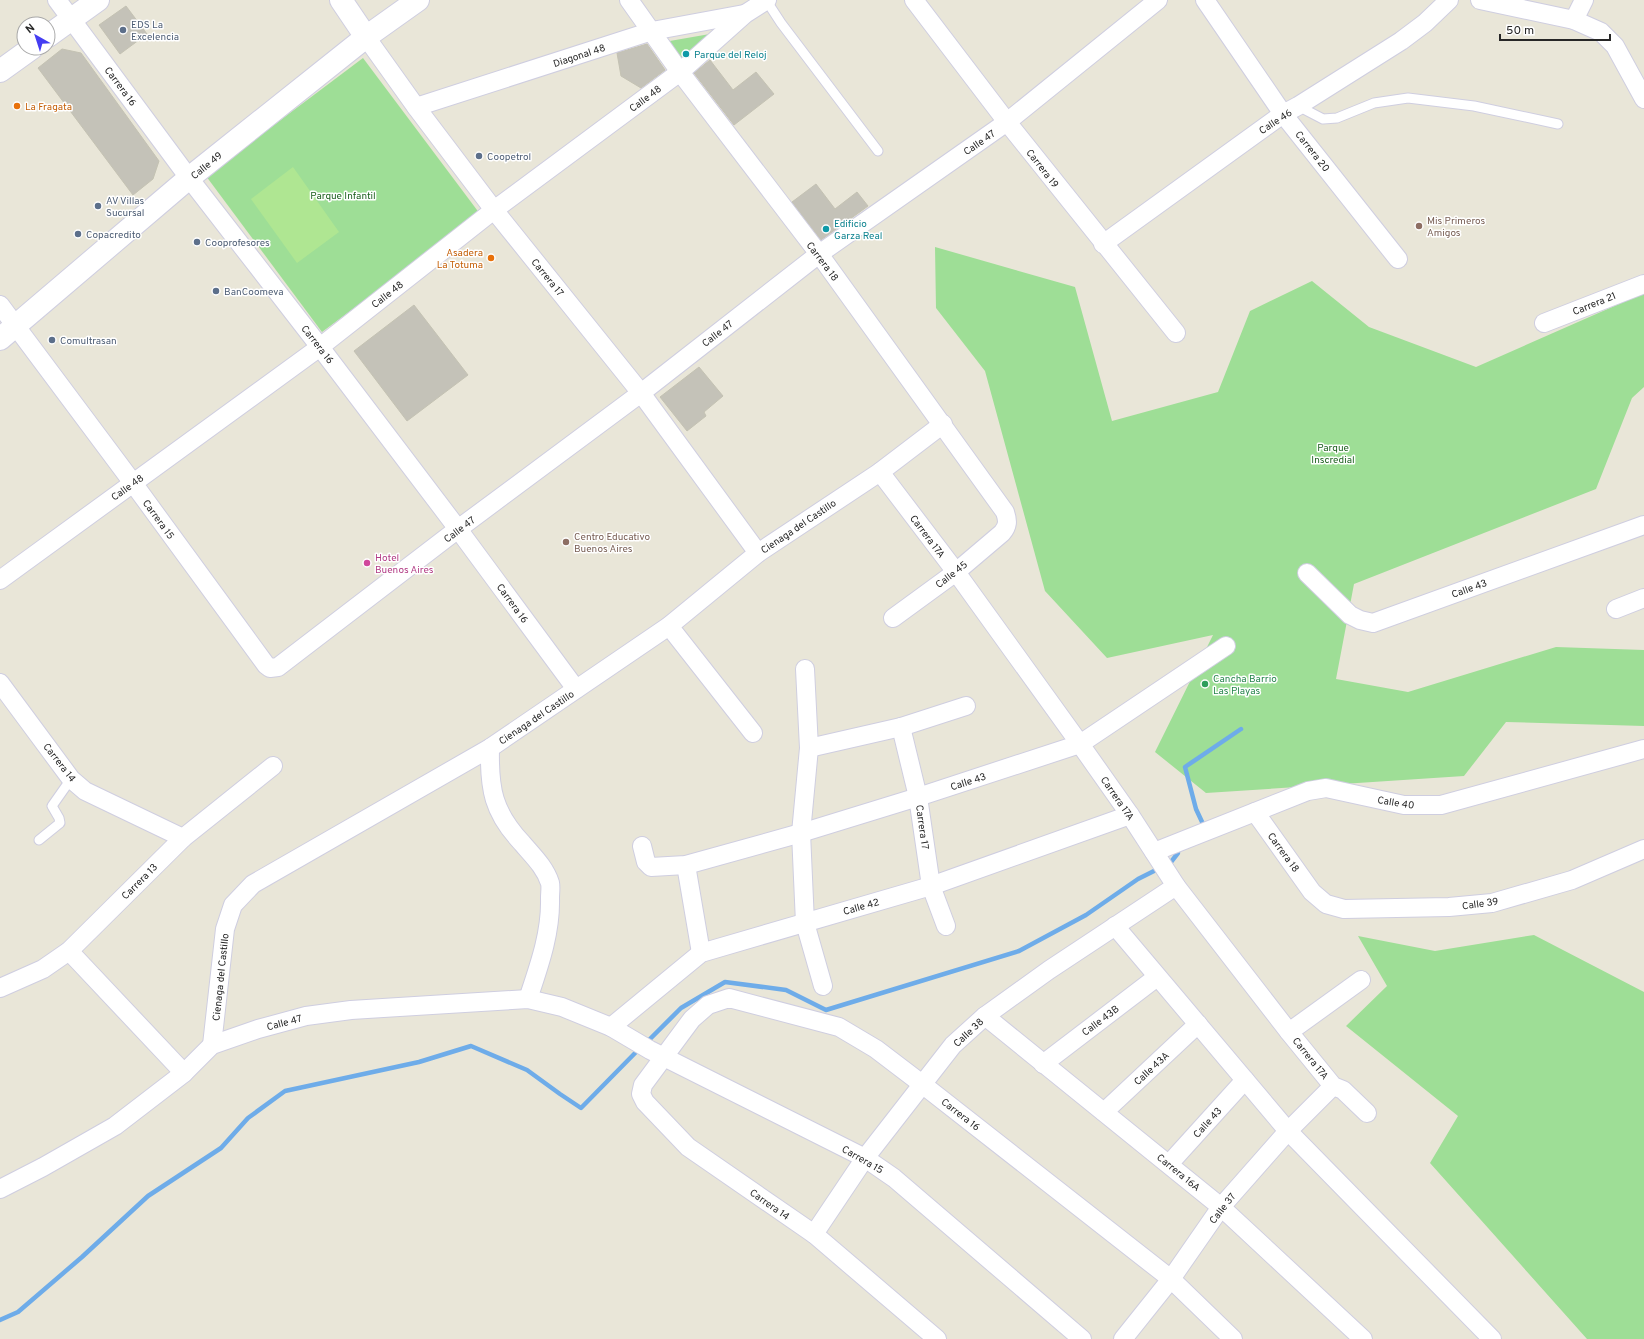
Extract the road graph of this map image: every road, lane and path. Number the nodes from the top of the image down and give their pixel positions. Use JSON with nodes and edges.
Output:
{"nodes":[{"id":1,"x":57,"y":0,"type":"edge"},
{"id":2,"x":98,"y":0,"type":"edge"},
{"id":3,"x":341,"y":0,"type":"edge"},
{"id":4,"x":418,"y":0,"type":"edge"},
{"id":5,"x":629,"y":0,"type":"edge"},
{"id":6,"x":767,"y":0,"type":"edge"},
{"id":7,"x":914,"y":0,"type":"edge"},
{"id":8,"x":1158,"y":0,"type":"edge"},
{"id":9,"x":1205,"y":0,"type":"edge"},
{"id":10,"x":1449,"y":0,"type":"edge"},
{"id":11,"x":1480,"y":0,"type":"edge"},
{"id":12,"x":1584,"y":0,"type":"edge"},
{"id":13,"x":745,"y":14,"type":"junction"},
{"id":14,"x":71,"y":19,"type":"junction"},
{"id":15,"x":1574,"y":20,"type":"junction"},
{"id":16,"x":56,"y":30,"type":"edge"},
{"id":17,"x":652,"y":31,"type":"junction"},
{"id":18,"x":366,"y":37,"type":"junction"},
{"id":19,"x":21,"y":56,"type":"edge"},
{"id":20,"x":0,"y":72,"type":"edge"},
{"id":21,"x":680,"y":72,"type":"junction"},
{"id":22,"x":1644,"y":99,"type":"edge"},
{"id":23,"x":416,"y":107,"type":"junction"},
{"id":24,"x":1291,"y":110,"type":"junction"},
{"id":25,"x":1007,"y":122,"type":"junction"},
{"id":26,"x":1558,"y":124,"type":"dead end"},
{"id":27,"x":878,"y":151,"type":"dead end"},
{"id":28,"x":189,"y":178,"type":"junction"},
{"id":29,"x":494,"y":210,"type":"junction"},
{"id":30,"x":1103,"y":244,"type":"junction"},
{"id":31,"x":819,"y":254,"type":"junction"},
{"id":32,"x":1398,"y":259,"type":"dead end"},
{"id":33,"x":1644,"y":284,"type":"edge"},
{"id":34,"x":0,"y":305,"type":"edge"},
{"id":35,"x":1544,"y":323,"type":"dead end"},
{"id":36,"x":8,"y":332,"type":"edge"},
{"id":37,"x":1176,"y":333,"type":"dead end"},
{"id":38,"x":320,"y":347,"type":"junction"},
{"id":39,"x":641,"y":392,"type":"junction"},
{"id":40,"x":943,"y":424,"type":"junction"},
{"id":41,"x":880,"y":472,"type":"junction"},
{"id":42,"x":133,"y":482,"type":"junction"},
{"id":43,"x":1644,"y":525,"type":"edge"},
{"id":44,"x":1007,"y":527,"type":"joint"},
{"id":45,"x":458,"y":529,"type":"junction"},
{"id":46,"x":758,"y":553,"type":"junction"},
{"id":47,"x":956,"y":572,"type":"junction"},
{"id":48,"x":1306,"y":573,"type":"dead end"},
{"id":49,"x":0,"y":580,"type":"edge"},
{"id":50,"x":1644,"y":598,"type":"edge"},
{"id":51,"x":1616,"y":609,"type":"dead end"},
{"id":52,"x":893,"y":618,"type":"dead end"},
{"id":53,"x":669,"y":626,"type":"junction"},
{"id":54,"x":1226,"y":646,"type":"dead end"},
{"id":55,"x":278,"y":667,"type":"joint"},
{"id":56,"x":805,"y":670,"type":"dead end"},
{"id":57,"x":0,"y":683,"type":"edge"},
{"id":58,"x":576,"y":689,"type":"junction"},
{"id":59,"x":966,"y":706,"type":"dead end"},
{"id":60,"x":901,"y":727,"type":"junction"},
{"id":61,"x":753,"y":733,"type":"dead end"},
{"id":62,"x":1080,"y":744,"type":"junction"},
{"id":63,"x":490,"y":748,"type":"junction"},
{"id":64,"x":808,"y":748,"type":"junction"},
{"id":65,"x":1644,"y":749,"type":"edge"},
{"id":66,"x":273,"y":766,"type":"dead end"},
{"id":67,"x":71,"y":780,"type":"junction"},
{"id":68,"x":918,"y":797,"type":"junction"},
{"id":69,"x":1255,"y":812,"type":"junction"},
{"id":70,"x":1130,"y":815,"type":"junction"},
{"id":71,"x":801,"y":833,"type":"junction"},
{"id":72,"x":182,"y":838,"type":"junction"},
{"id":73,"x":39,"y":840,"type":"dead end"},
{"id":74,"x":642,"y":846,"type":"dead end"},
{"id":75,"x":1644,"y":849,"type":"edge"},
{"id":76,"x":686,"y":865,"type":"junction"},
{"id":77,"x":1164,"y":867,"type":"junction"},
{"id":78,"x":932,"y":886,"type":"junction"},
{"id":79,"x":1312,"y":892,"type":"joint"},
{"id":80,"x":804,"y":923,"type":"junction"},
{"id":81,"x":946,"y":926,"type":"dead end"},
{"id":82,"x":1115,"y":926,"type":"junction"},
{"id":83,"x":69,"y":951,"type":"junction"},
{"id":84,"x":701,"y":954,"type":"junction"},
{"id":85,"x":1157,"y":977,"type":"junction"},
{"id":86,"x":1361,"y":980,"type":"dead end"},
{"id":87,"x":823,"y":986,"type":"dead end"},
{"id":88,"x":0,"y":988,"type":"edge"},
{"id":89,"x":528,"y":999,"type":"junction"},
{"id":90,"x":985,"y":1016,"type":"junction"},
{"id":91,"x":1198,"y":1024,"type":"junction"},
{"id":92,"x":611,"y":1027,"type":"junction"},
{"id":93,"x":1289,"y":1032,"type":"junction"},
{"id":94,"x":212,"y":1046,"type":"junction"},
{"id":95,"x":657,"y":1053,"type":"junction"},
{"id":96,"x":1043,"y":1064,"type":"junction"},
{"id":97,"x":184,"y":1073,"type":"junction"},
{"id":98,"x":1245,"y":1080,"type":"junction"},
{"id":99,"x":922,"y":1084,"type":"junction"},
{"id":100,"x":1333,"y":1086,"type":"junction"},
{"id":101,"x":1104,"y":1112,"type":"junction"},
{"id":102,"x":1367,"y":1113,"type":"dead end"},
{"id":103,"x":1288,"y":1131,"type":"junction"},
{"id":104,"x":865,"y":1158,"type":"junction"},
{"id":105,"x":1169,"y":1164,"type":"junction"},
{"id":106,"x":0,"y":1189,"type":"edge"},
{"id":107,"x":1221,"y":1207,"type":"junction"},
{"id":108,"x":814,"y":1234,"type":"junction"},
{"id":109,"x":1171,"y":1279,"type":"junction"},
{"id":110,"x":937,"y":1339,"type":"edge"},
{"id":111,"x":1082,"y":1339,"type":"edge"},
{"id":112,"x":1123,"y":1339,"type":"edge"},
{"id":113,"x":1233,"y":1339,"type":"edge"},
{"id":114,"x":1363,"y":1339,"type":"edge"},
{"id":115,"x":1492,"y":1339,"type":"edge"}],
"edges":[{"from":1,"to":14,"type":"street","name":"Carrera 16"},
{"from":2,"to":14,"type":"street"},
{"from":3,"to":18,"type":"street","name":"Carrera 17"},
{"from":4,"to":18,"type":"street","name":"Calle 49"},
{"from":5,"to":17,"type":"street","name":"Carrera 18"},
{"from":6,"to":13,"type":"street","name":"Calle 48"},
{"from":6,"to":27,"type":"lane"},
{"from":7,"to":25,"type":"street","name":"Carrera 19"},
{"from":8,"to":25,"type":"street","name":"Calle 47"},
{"from":9,"to":24,"type":"street","name":"Carrera 20"},
{"from":10,"to":24,"type":"street","name":"Calle 46"},
{"from":11,"to":15,"type":"street"},
{"from":12,"to":15,"type":"street"},
{"from":13,"to":17,"type":"street","name":"Diagonal 48"},
{"from":13,"to":21,"type":"street","name":"Calle 48"},
{"from":14,"to":16,"type":"street"},
{"from":14,"to":28,"type":"street","name":"Carrera 16"},
{"from":15,"to":22,"type":"street"},
{"from":17,"to":21,"type":"street","name":"Carrera 18"},
{"from":17,"to":23,"type":"street","name":"Diagonal 48"},
{"from":18,"to":23,"type":"street","name":"Carrera 17"},
{"from":18,"to":28,"type":"street","name":"Calle 49"},
{"from":19,"to":20,"type":"street"},
{"from":21,"to":29,"type":"street","name":"Calle 48"},
{"from":21,"to":31,"type":"street","name":"Carrera 18"},
{"from":23,"to":29,"type":"street","name":"Carrera 17"},
{"from":24,"to":26,"type":"lane"},
{"from":24,"to":30,"type":"street","name":"Calle 46"},
{"from":24,"to":32,"type":"street","name":"Carrera 20"},
{"from":25,"to":30,"type":"street","name":"Carrera 19"},
{"from":25,"to":31,"type":"street","name":"Calle 47"},
{"from":28,"to":36,"type":"street","name":"Calle 49"},
{"from":28,"to":38,"type":"street","name":"Carrera 16"},
{"from":29,"to":38,"type":"street","name":"Calle 48"},
{"from":29,"to":39,"type":"street","name":"Carrera 17"},
{"from":30,"to":37,"type":"street","name":"Carrera 19"},
{"from":31,"to":39,"type":"street","name":"Calle 47"},
{"from":31,"to":40,"type":"street","name":"Carrera 18"},
{"from":33,"to":35,"type":"street","name":"Carrera 21"},
{"from":34,"to":36,"type":"street","name":"Carrera 15"},
{"from":36,"to":42,"type":"street","name":"Carrera 15"},
{"from":38,"to":42,"type":"street","name":"Calle 48"},
{"from":38,"to":45,"type":"street","name":"Carrera 16"},
{"from":39,"to":45,"type":"street","name":"Calle 47"},
{"from":39,"to":46,"type":"street","name":"Carrera 17"},
{"from":40,"to":41,"type":"street","name":"Cienaga del Castillo"},
{"from":40,"to":44,"type":"street","name":"Carrera 18"},
{"from":41,"to":46,"type":"street","name":"Cienaga del Castillo"},
{"from":41,"to":47,"type":"street","name":"Carrera 17A"},
{"from":42,"to":49,"type":"street","name":"Calle 48"},
{"from":42,"to":55,"type":"street","name":"Carrera 15"},
{"from":43,"to":48,"type":"street","name":"Calle 43"},
{"from":44,"to":47,"type":"street","name":"Calle 45"},
{"from":45,"to":55,"type":"street","name":"Calle 47"},
{"from":45,"to":58,"type":"street","name":"Carrera 16"},
{"from":46,"to":53,"type":"street","name":"Cienaga del Castillo"},
{"from":47,"to":52,"type":"street","name":"Calle 45"},
{"from":47,"to":62,"type":"street","name":"Carrera 17A"},
{"from":50,"to":51,"type":"street"},
{"from":53,"to":58,"type":"street","name":"Cienaga del Castillo"},
{"from":53,"to":61,"type":"street"},
{"from":54,"to":62,"type":"street","name":"Calle 43"},
{"from":56,"to":64,"type":"street"},
{"from":57,"to":67,"type":"street","name":"Carrera 14"},
{"from":58,"to":63,"type":"street","name":"Cienaga del Castillo"},
{"from":59,"to":60,"type":"street"},
{"from":60,"to":64,"type":"street"},
{"from":60,"to":68,"type":"street","name":"Carrera 17"},
{"from":62,"to":68,"type":"street","name":"Calle 43"},
{"from":62,"to":70,"type":"street","name":"Carrera 17A"},
{"from":63,"to":89,"type":"street"},
{"from":63,"to":94,"type":"street","name":"Cienaga del Castillo"},
{"from":64,"to":71,"type":"street"},
{"from":65,"to":69,"type":"street","name":"Calle 40"},
{"from":66,"to":72,"type":"street","name":"Carrera 13"},
{"from":67,"to":72,"type":"street","name":"Carrera 14"},
{"from":67,"to":73,"type":"lane"},
{"from":68,"to":71,"type":"street","name":"Calle 43"},
{"from":68,"to":78,"type":"street","name":"Carrera 17"},
{"from":69,"to":77,"type":"street","name":"Calle 40"},
{"from":69,"to":79,"type":"street","name":"Carrera 18"},
{"from":70,"to":77,"type":"street","name":"Carrera 17A"},
{"from":70,"to":78,"type":"street","name":"Calle 42"},
{"from":71,"to":76,"type":"street","name":"Calle 43"},
{"from":71,"to":80,"type":"street"},
{"from":72,"to":83,"type":"street","name":"Carrera 13"},
{"from":74,"to":76,"type":"street","name":"Calle 43"},
{"from":75,"to":79,"type":"street","name":"Calle 39"},
{"from":76,"to":84,"type":"street"},
{"from":77,"to":82,"type":"street","name":"Calle 38"},
{"from":77,"to":93,"type":"street","name":"Carrera 17A"},
{"from":78,"to":80,"type":"street","name":"Calle 42"},
{"from":78,"to":81,"type":"street","name":"Carrera 17"},
{"from":80,"to":84,"type":"street","name":"Calle 42"},
{"from":80,"to":87,"type":"street"},
{"from":82,"to":85,"type":"street"},
{"from":82,"to":90,"type":"street","name":"Calle 38"},
{"from":83,"to":88,"type":"street","name":"Carrera 13"},
{"from":83,"to":97,"type":"street"},
{"from":84,"to":92,"type":"street","name":"Calle 42"},
{"from":85,"to":91,"type":"street"},
{"from":85,"to":96,"type":"street","name":"Calle 43B"},
{"from":86,"to":93,"type":"street"},
{"from":89,"to":92,"type":"street","name":"Calle 47"},
{"from":89,"to":94,"type":"street","name":"Calle 47"},
{"from":90,"to":96,"type":"street","name":"Carrera 16A"},
{"from":90,"to":99,"type":"street","name":"Calle 38"},
{"from":91,"to":98,"type":"street"},
{"from":91,"to":101,"type":"street","name":"Calle 43A"},
{"from":92,"to":95,"type":"street","name":"Carrera 15"},
{"from":93,"to":100,"type":"street","name":"Carrera 17A"},
{"from":94,"to":97,"type":"street","name":"Calle 47"},
{"from":95,"to":99,"type":"street","name":"Carrera 16"},
{"from":95,"to":104,"type":"street","name":"Carrera 15"},
{"from":95,"to":108,"type":"street","name":"Carrera 14"},
{"from":96,"to":101,"type":"street","name":"Carrera 16A"},
{"from":97,"to":106,"type":"street","name":"Calle 47"},
{"from":98,"to":103,"type":"street"},
{"from":98,"to":105,"type":"street","name":"Calle 43"},
{"from":99,"to":104,"type":"street","name":"Calle 38"},
{"from":99,"to":109,"type":"street","name":"Carrera 16"},
{"from":100,"to":102,"type":"street","name":"Carrera 17A"},
{"from":100,"to":103,"type":"street","name":"Calle 37"},
{"from":101,"to":105,"type":"street","name":"Carrera 16A"},
{"from":103,"to":107,"type":"street","name":"Calle 37"},
{"from":103,"to":115,"type":"street"},
{"from":104,"to":108,"type":"street","name":"Calle 38"},
{"from":104,"to":111,"type":"street","name":"Carrera 15"},
{"from":105,"to":107,"type":"street","name":"Carrera 16A"},
{"from":107,"to":109,"type":"street","name":"Calle 37"},
{"from":107,"to":114,"type":"street","name":"Carrera 16A"},
{"from":108,"to":110,"type":"street","name":"Carrera 14"},
{"from":109,"to":112,"type":"street","name":"Calle 37"},
{"from":109,"to":113,"type":"street","name":"Carrera 16"}]}
